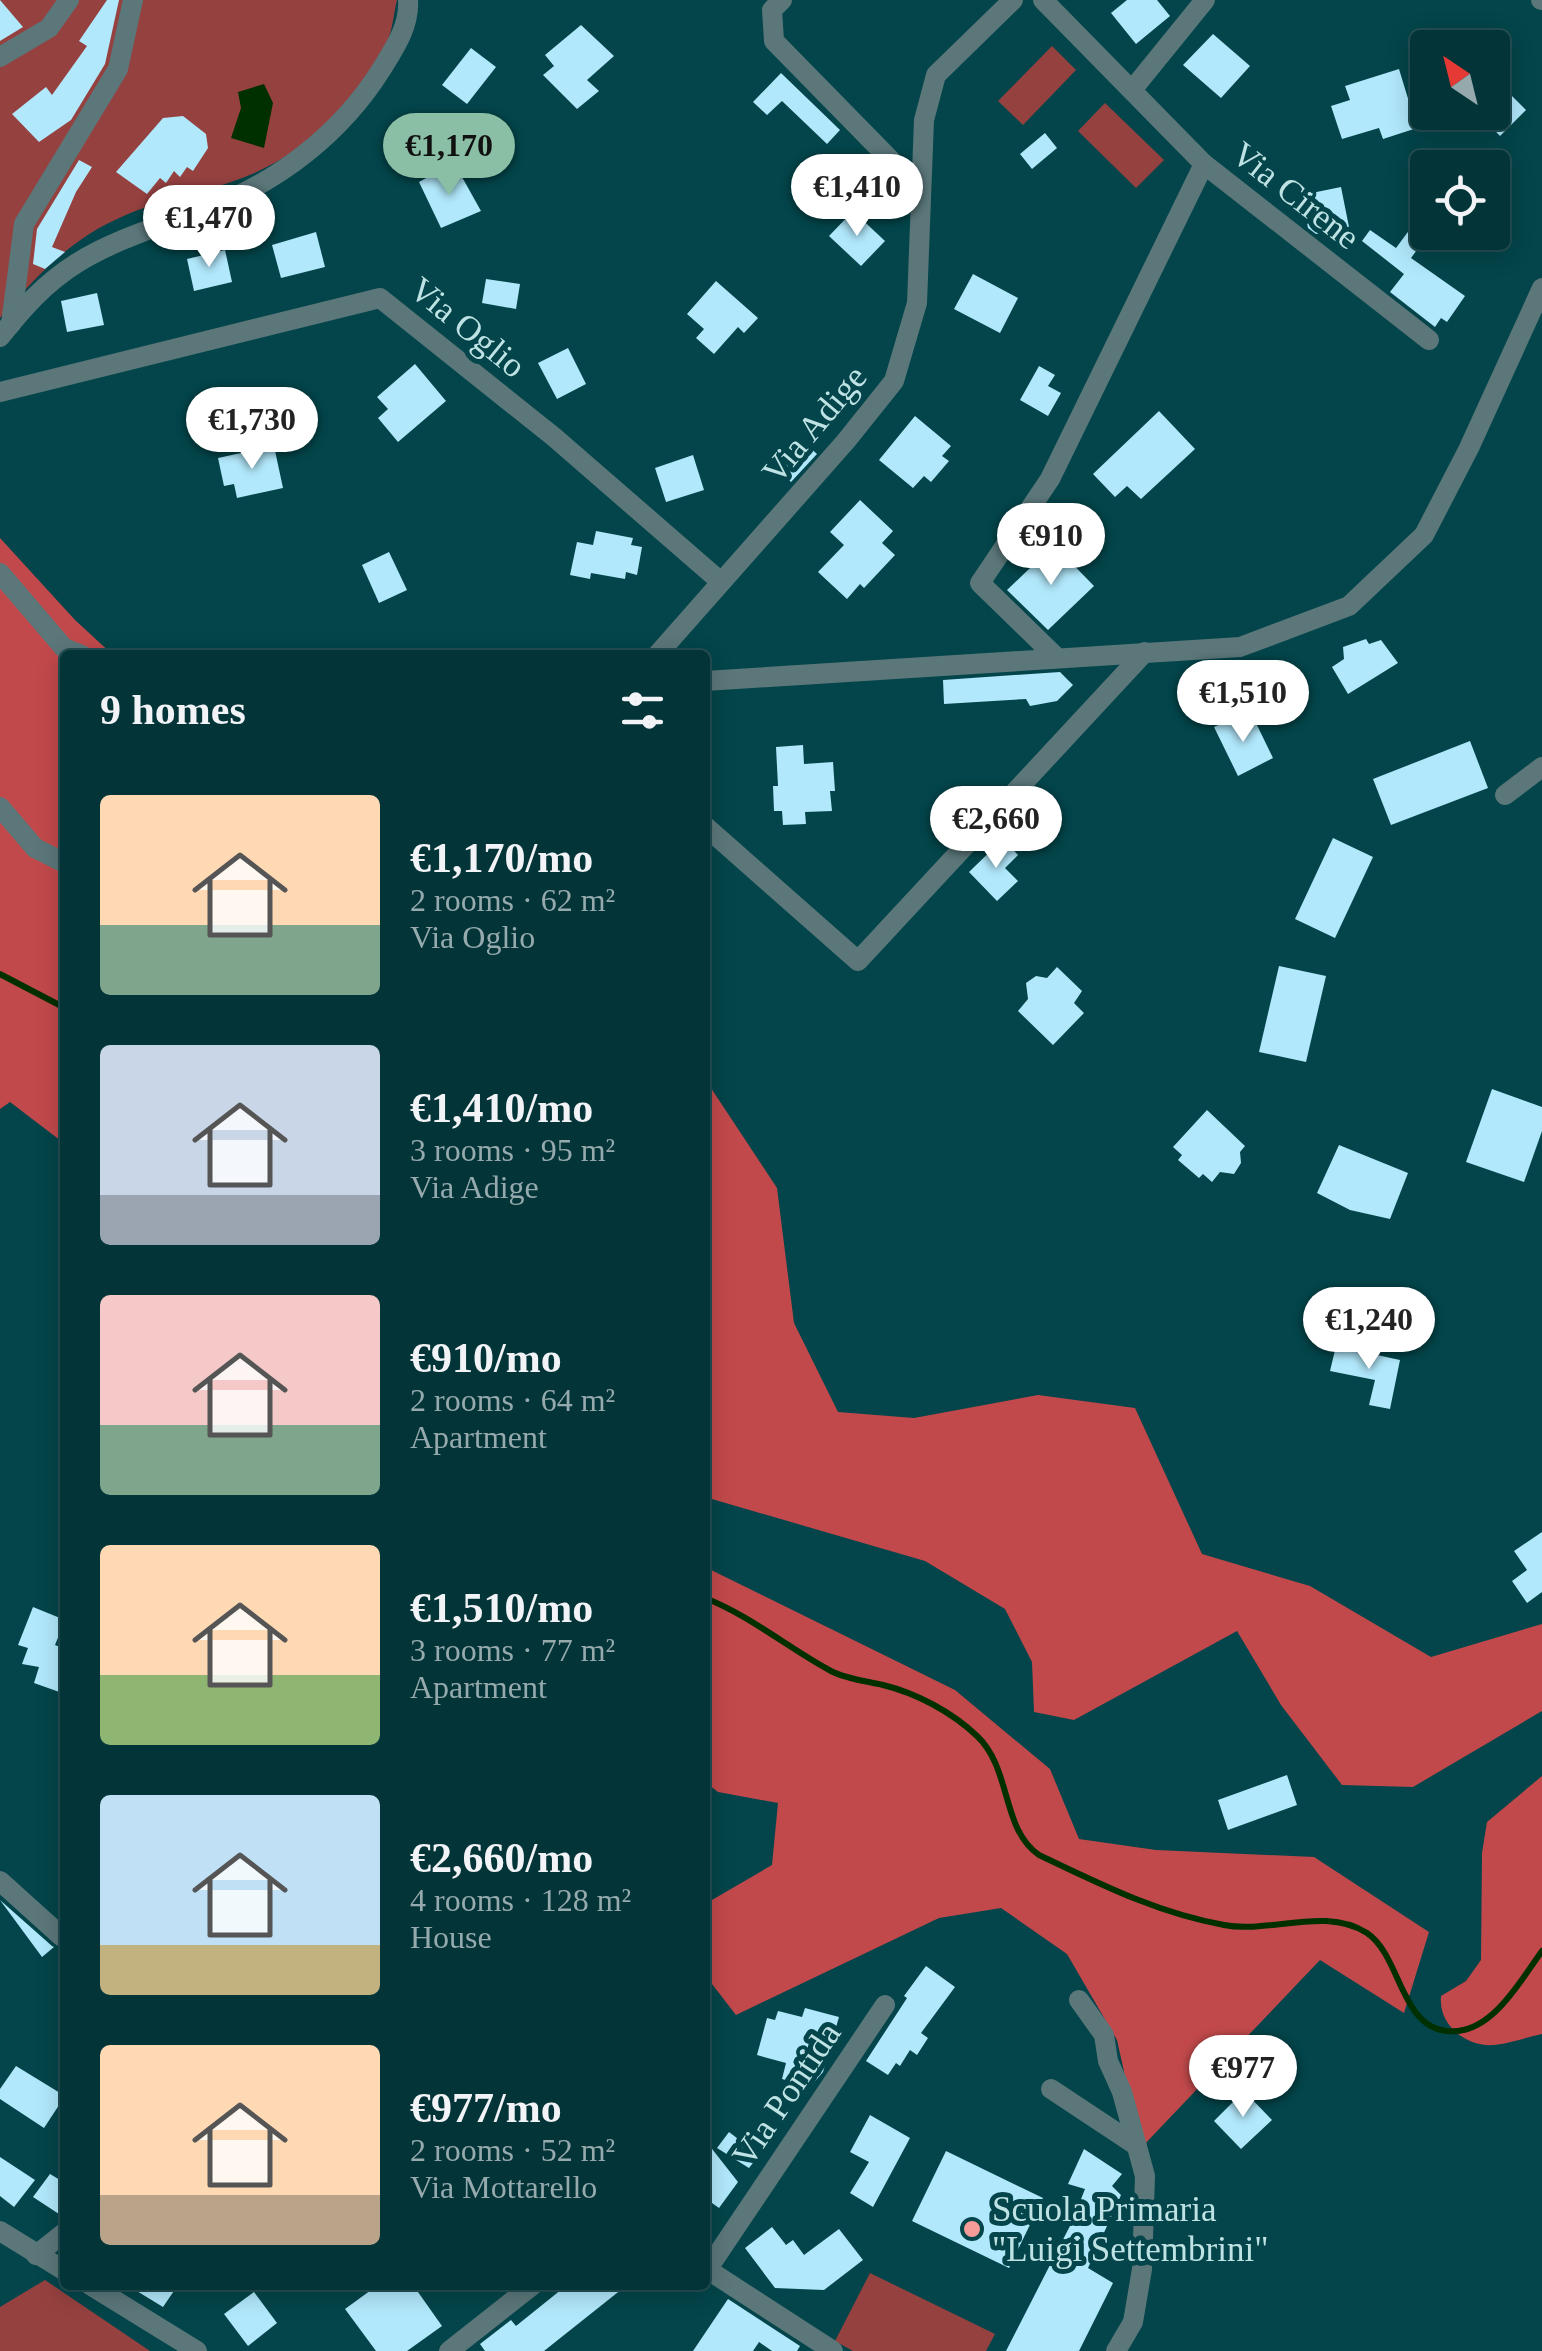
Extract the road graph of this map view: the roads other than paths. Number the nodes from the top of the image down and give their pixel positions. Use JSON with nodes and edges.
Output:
{"nodes":[{"id":1,"x":68,"y":0,"type":"edge"},
{"id":2,"x":133,"y":0,"type":"edge"},
{"id":3,"x":408,"y":0,"type":"edge"},
{"id":4,"x":782,"y":0,"type":"edge"},
{"id":5,"x":1013,"y":0,"type":"edge"},
{"id":6,"x":1044,"y":0,"type":"edge"},
{"id":7,"x":1205,"y":0,"type":"edge"},
{"id":8,"x":0,"y":58,"type":"edge"},
{"id":9,"x":1132,"y":90,"type":"junction"},
{"id":10,"x":1204,"y":164,"type":"junction"},
{"id":11,"x":921,"y":190,"type":"junction"},
{"id":12,"x":1542,"y":288,"type":"edge"},
{"id":13,"x":5,"y":330,"type":"edge"},
{"id":14,"x":1429,"y":340,"type":"dead end"},
{"id":15,"x":0,"y":392,"type":"edge"},
{"id":16,"x":0,"y":572,"type":"edge"},
{"id":17,"x":722,"y":582,"type":"junction"},
{"id":18,"x":69,"y":650,"type":"edge"},
{"id":19,"x":661,"y":650,"type":"edge"},
{"id":20,"x":1145,"y":652,"type":"junction"},
{"id":21,"x":1056,"y":657,"type":"junction"},
{"id":22,"x":710,"y":681,"type":"edge"},
{"id":23,"x":1542,"y":767,"type":"edge"},
{"id":24,"x":1505,"y":795,"type":"dead end"},
{"id":25,"x":0,"y":807,"type":"edge"},
{"id":26,"x":710,"y":830,"type":"edge"},
{"id":27,"x":60,"y":860,"type":"edge"},
{"id":28,"x":0,"y":1880,"type":"edge"},
{"id":29,"x":60,"y":1933,"type":"edge"},
{"id":30,"x":1079,"y":2000,"type":"dead end"},
{"id":31,"x":885,"y":2005,"type":"dead end"},
{"id":32,"x":1052,"y":2089,"type":"dead end"},
{"id":33,"x":1136,"y":2146,"type":"junction"},
{"id":34,"x":0,"y":2231,"type":"edge"},
{"id":35,"x":60,"y":2236,"type":"edge"},
{"id":36,"x":36,"y":2255,"type":"junction"},
{"id":37,"x":710,"y":2263,"type":"edge"},
{"id":38,"x":60,"y":2268,"type":"edge"},
{"id":39,"x":710,"y":2272,"type":"edge"},
{"id":40,"x":98,"y":2290,"type":"edge"},
{"id":41,"x":527,"y":2290,"type":"edge"},
{"id":42,"x":197,"y":2351,"type":"edge"},
{"id":43,"x":450,"y":2351,"type":"edge"},
{"id":44,"x":833,"y":2351,"type":"edge"},
{"id":45,"x":1116,"y":2351,"type":"edge"}],
"edges":[{"from":1,"to":8,"type":"street"},
{"from":2,"to":13,"type":"street"},
{"from":3,"to":13,"type":"street"},
{"from":4,"to":11,"type":"street"},
{"from":5,"to":11,"type":"street","name":"Via Adige"},
{"from":6,"to":9,"type":"street","name":"Via Cirene"},
{"from":7,"to":9,"type":"street"},
{"from":9,"to":10,"type":"street","name":"Via Cirene"},
{"from":10,"to":14,"type":"street","name":"Via Cirene"},
{"from":10,"to":21,"type":"street"},
{"from":11,"to":17,"type":"street","name":"Via Adige"},
{"from":12,"to":20,"type":"street"},
{"from":15,"to":17,"type":"street","name":"Via Oglio"},
{"from":16,"to":18,"type":"street"},
{"from":17,"to":19,"type":"street","name":"Via Adige"},
{"from":20,"to":21,"type":"street"},
{"from":20,"to":26,"type":"street"},
{"from":21,"to":22,"type":"street"},
{"from":23,"to":24,"type":"street"},
{"from":25,"to":27,"type":"street"},
{"from":28,"to":29,"type":"street"},
{"from":30,"to":33,"type":"street"},
{"from":31,"to":37,"type":"street","name":"Via Pontida"},
{"from":32,"to":33,"type":"street"},
{"from":33,"to":45,"type":"street"},
{"from":34,"to":36,"type":"street"},
{"from":35,"to":36,"type":"street"},
{"from":36,"to":38,"type":"street"},
{"from":39,"to":44,"type":"street","name":"Via Pontida"},
{"from":40,"to":42,"type":"street"},
{"from":41,"to":43,"type":"street"}]}
